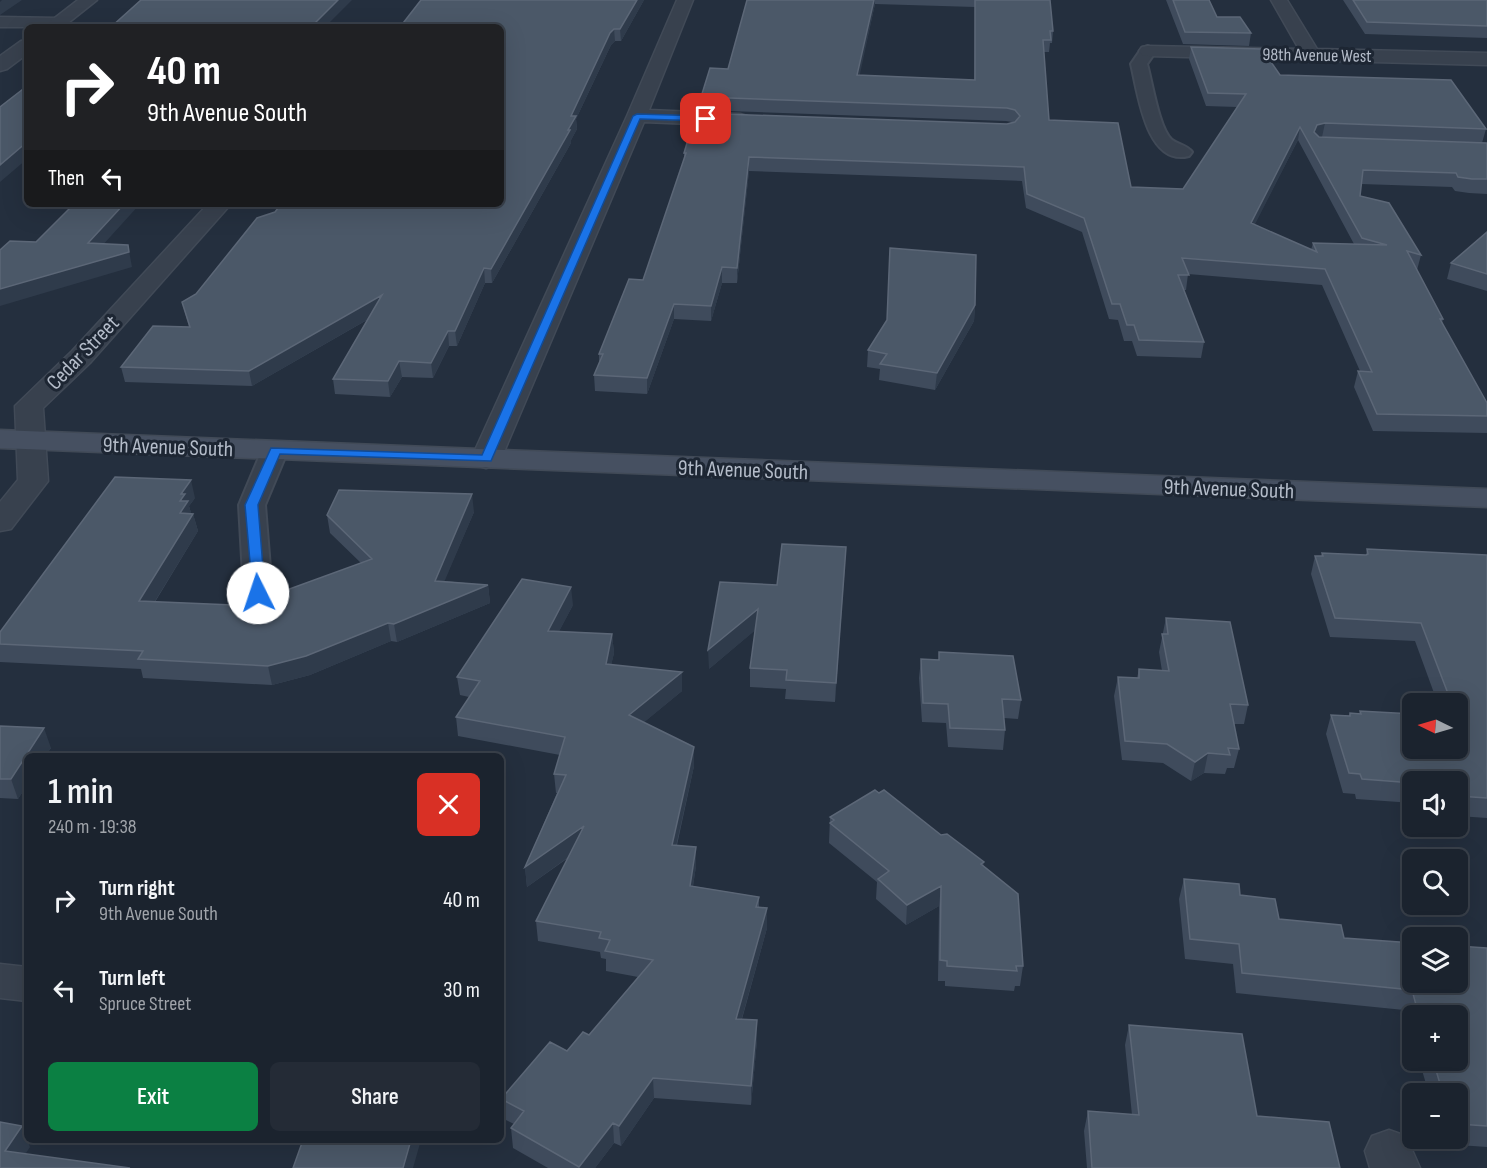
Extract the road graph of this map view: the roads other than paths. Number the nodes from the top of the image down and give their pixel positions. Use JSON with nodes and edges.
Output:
{"nodes":[{"id":1,"x":89,"y":0,"type":"edge"},
{"id":2,"x":685,"y":0,"type":"edge"},
{"id":3,"x":1279,"y":0,"type":"edge"},
{"id":4,"x":0,"y":22,"type":"edge"},
{"id":5,"x":36,"y":24,"type":"edge"},
{"id":6,"x":55,"y":24,"type":"edge"},
{"id":7,"x":24,"y":47,"type":"edge"},
{"id":8,"x":1148,"y":51,"type":"joint"},
{"id":9,"x":1311,"y":54,"type":"junction"},
{"id":10,"x":1487,"y":59,"type":"edge"},
{"id":11,"x":0,"y":65,"type":"edge"},
{"id":12,"x":637,"y":116,"type":"junction"},
{"id":13,"x":756,"y":120,"type":"edge"},
{"id":14,"x":1183,"y":152,"type":"dead end"},
{"id":15,"x":217,"y":207,"type":"edge"},
{"id":16,"x":0,"y":439,"type":"edge"},
{"id":17,"x":32,"y":441,"type":"junction"},
{"id":18,"x":275,"y":450,"type":"junction"},
{"id":19,"x":486,"y":459,"type":"junction"},
{"id":20,"x":1487,"y":498,"type":"edge"},
{"id":21,"x":0,"y":522,"type":"edge"},
{"id":22,"x":258,"y":593,"type":"dead end"},
{"id":23,"x":0,"y":981,"type":"edge"},
{"id":24,"x":24,"y":984,"type":"edge"}],
"edges":[{"from":1,"to":6,"type":"street"},
{"from":2,"to":12,"type":"street"},
{"from":3,"to":9,"type":"street"},
{"from":4,"to":5,"type":"street"},
{"from":7,"to":11,"type":"street"},
{"from":8,"to":9,"type":"street","name":"98th Avenue West"},
{"from":8,"to":14,"type":"lane"},
{"from":9,"to":10,"type":"street","name":"98th Avenue West"},
{"from":12,"to":13,"type":"street"},
{"from":12,"to":19,"type":"street"},
{"from":15,"to":17,"type":"street","name":"Cedar Street"},
{"from":16,"to":17,"type":"main road","name":"9th Avenue South"},
{"from":17,"to":18,"type":"main road","name":"9th Avenue South"},
{"from":17,"to":21,"type":"street","name":"Cedar Street"},
{"from":18,"to":19,"type":"main road","name":"9th Avenue South"},
{"from":18,"to":22,"type":"lane"},
{"from":19,"to":20,"type":"main road","name":"9th Avenue South"},
{"from":23,"to":24,"type":"street"}]}
